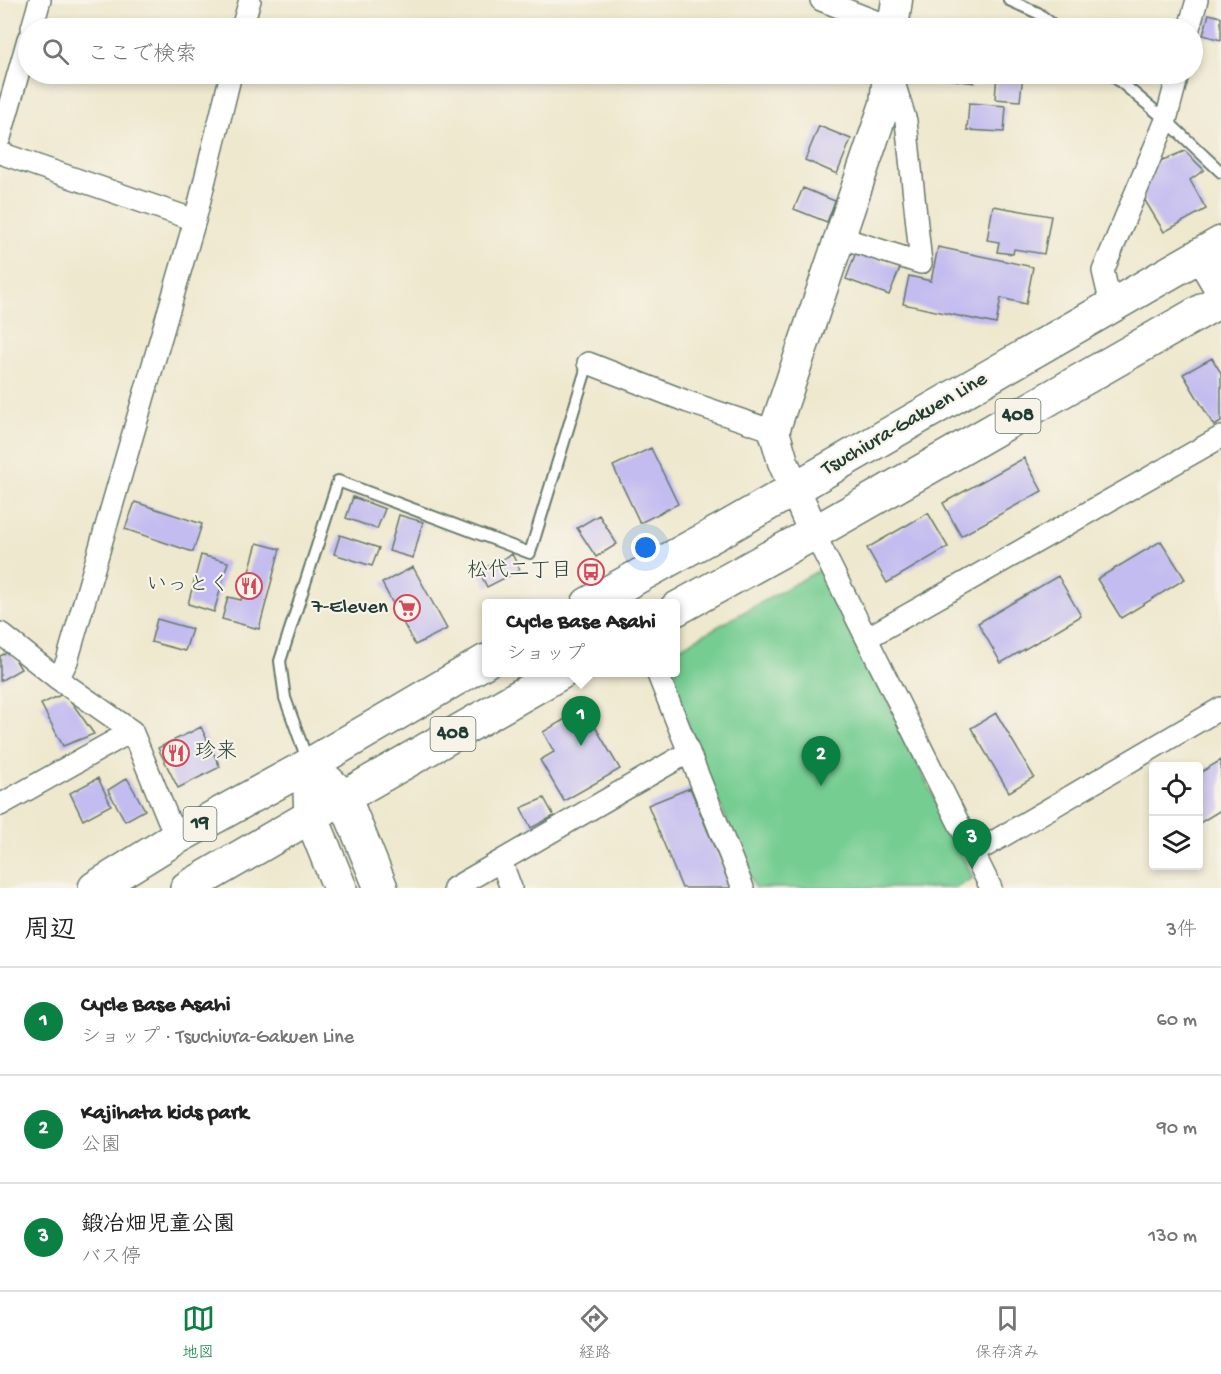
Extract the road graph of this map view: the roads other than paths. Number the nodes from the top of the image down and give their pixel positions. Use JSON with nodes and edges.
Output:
{"nodes":[{"id":1,"x":40,"y":0,"type":"edge"},
{"id":2,"x":250,"y":0,"type":"edge"},
{"id":3,"x":821,"y":0,"type":"edge"},
{"id":4,"x":897,"y":0,"type":"edge"},
{"id":5,"x":1009,"y":0,"type":"edge"},
{"id":6,"x":1197,"y":0,"type":"edge"},
{"id":7,"x":35,"y":18,"type":"edge"},
{"id":8,"x":246,"y":18,"type":"edge"},
{"id":9,"x":867,"y":18,"type":"edge"},
{"id":10,"x":894,"y":18,"type":"edge"},
{"id":11,"x":1044,"y":18,"type":"edge"},
{"id":12,"x":1192,"y":18,"type":"edge"},
{"id":13,"x":18,"y":74,"type":"edge"},
{"id":14,"x":229,"y":84,"type":"edge"},
{"id":15,"x":888,"y":84,"type":"edge"},
{"id":16,"x":893,"y":84,"type":"edge"},
{"id":17,"x":1123,"y":84,"type":"edge"},
{"id":18,"x":1175,"y":84,"type":"edge"},
{"id":19,"x":1166,"y":120,"type":"junction"},
{"id":20,"x":0,"y":138,"type":"edge"},
{"id":21,"x":0,"y":153,"type":"edge"},
{"id":22,"x":1221,"y":172,"type":"edge"},
{"id":23,"x":195,"y":220,"type":"junction"},
{"id":24,"x":839,"y":237,"type":"junction"},
{"id":25,"x":1211,"y":249,"type":"edge"},
{"id":26,"x":1221,"y":291,"type":"edge"},
{"id":27,"x":1221,"y":300,"type":"edge"},
{"id":28,"x":1112,"y":305,"type":"junction"},
{"id":29,"x":588,"y":363,"type":"joint"},
{"id":30,"x":774,"y":430,"type":"junction"},
{"id":31,"x":1221,"y":437,"type":"edge"},
{"id":32,"x":796,"y":488,"type":"junction"},
{"id":33,"x":814,"y":533,"type":"junction"},
{"id":34,"x":595,"y":599,"type":"edge"},
{"id":35,"x":680,"y":606,"type":"edge"},
{"id":36,"x":0,"y":633,"type":"edge"},
{"id":37,"x":867,"y":638,"type":"junction"},
{"id":38,"x":482,"y":663,"type":"edge"},
{"id":39,"x":553,"y":677,"type":"edge"},
{"id":40,"x":659,"y":677,"type":"edge"},
{"id":41,"x":58,"y":679,"type":"junction"},
{"id":42,"x":1221,"y":708,"type":"edge"},
{"id":43,"x":132,"y":731,"type":"junction"},
{"id":44,"x":689,"y":752,"type":"junction"},
{"id":45,"x":309,"y":765,"type":"junction"},
{"id":46,"x":344,"y":797,"type":"junction"},
{"id":47,"x":0,"y":805,"type":"edge"},
{"id":48,"x":311,"y":816,"type":"junction"},
{"id":49,"x":176,"y":838,"type":"junction"},
{"id":50,"x":974,"y":853,"type":"junction"},
{"id":51,"x":501,"y":861,"type":"junction"},
{"id":52,"x":95,"y":888,"type":"edge"},
{"id":53,"x":187,"y":888,"type":"edge"},
{"id":54,"x":340,"y":888,"type":"edge"},
{"id":55,"x":381,"y":888,"type":"edge"},
{"id":56,"x":455,"y":888,"type":"edge"},
{"id":57,"x":512,"y":888,"type":"edge"},
{"id":58,"x":743,"y":888,"type":"edge"},
{"id":59,"x":991,"y":888,"type":"edge"}],
"edges":[{"from":1,"to":7,"type":"street"},
{"from":2,"to":8,"type":"street"},
{"from":3,"to":9,"type":"street"},
{"from":4,"to":10,"type":"street"},
{"from":5,"to":11,"type":"lane"},
{"from":6,"to":12,"type":"street"},
{"from":13,"to":20,"type":"street"},
{"from":14,"to":23,"type":"street"},
{"from":15,"to":24,"type":"street"},
{"from":16,"to":24,"type":"street"},
{"from":17,"to":19,"type":"lane"},
{"from":18,"to":19,"type":"street"},
{"from":19,"to":22,"type":"lane"},
{"from":19,"to":28,"type":"street"},
{"from":21,"to":23,"type":"street"},
{"from":23,"to":41,"type":"street"},
{"from":24,"to":30,"type":"street"},
{"from":25,"to":26,"type":"street"},
{"from":25,"to":28,"type":"main road","name":"Tsuchiura-Gakuen Line","number":"408"},
{"from":27,"to":33,"type":"main road","number":"408"},
{"from":28,"to":32,"type":"main road","name":"Tsuchiura-Gakuen Line","number":"408"},
{"from":29,"to":30,"type":"street"},
{"from":29,"to":45,"type":"lane"},
{"from":30,"to":32,"type":"street"},
{"from":31,"to":37,"type":"street"},
{"from":32,"to":33,"type":"street"},
{"from":32,"to":34,"type":"main road","name":"Tsuchiura-Gakuen Line","number":"408"},
{"from":33,"to":35,"type":"main road","number":"408"},
{"from":33,"to":37,"type":"street"},
{"from":36,"to":41,"type":"street"},
{"from":37,"to":50,"type":"street"},
{"from":38,"to":45,"type":"main road","number":"408"},
{"from":39,"to":46,"type":"main road","number":"408"},
{"from":40,"to":44,"type":"street"},
{"from":41,"to":43,"type":"street"},
{"from":42,"to":50,"type":"street"},
{"from":43,"to":47,"type":"street"},
{"from":43,"to":49,"type":"street"},
{"from":44,"to":51,"type":"street"},
{"from":44,"to":58,"type":"street"},
{"from":45,"to":46,"type":"main road"},
{"from":45,"to":48,"type":"main road"},
{"from":45,"to":49,"type":"main road","number":"19"},
{"from":46,"to":48,"type":"main road","number":"408"},
{"from":46,"to":55,"type":"main road"},
{"from":48,"to":53,"type":"main road","number":"19"},
{"from":48,"to":54,"type":"main road"},
{"from":49,"to":52,"type":"main road","number":"19"},
{"from":50,"to":59,"type":"street"},
{"from":51,"to":56,"type":"street"},
{"from":51,"to":57,"type":"street"}]}
